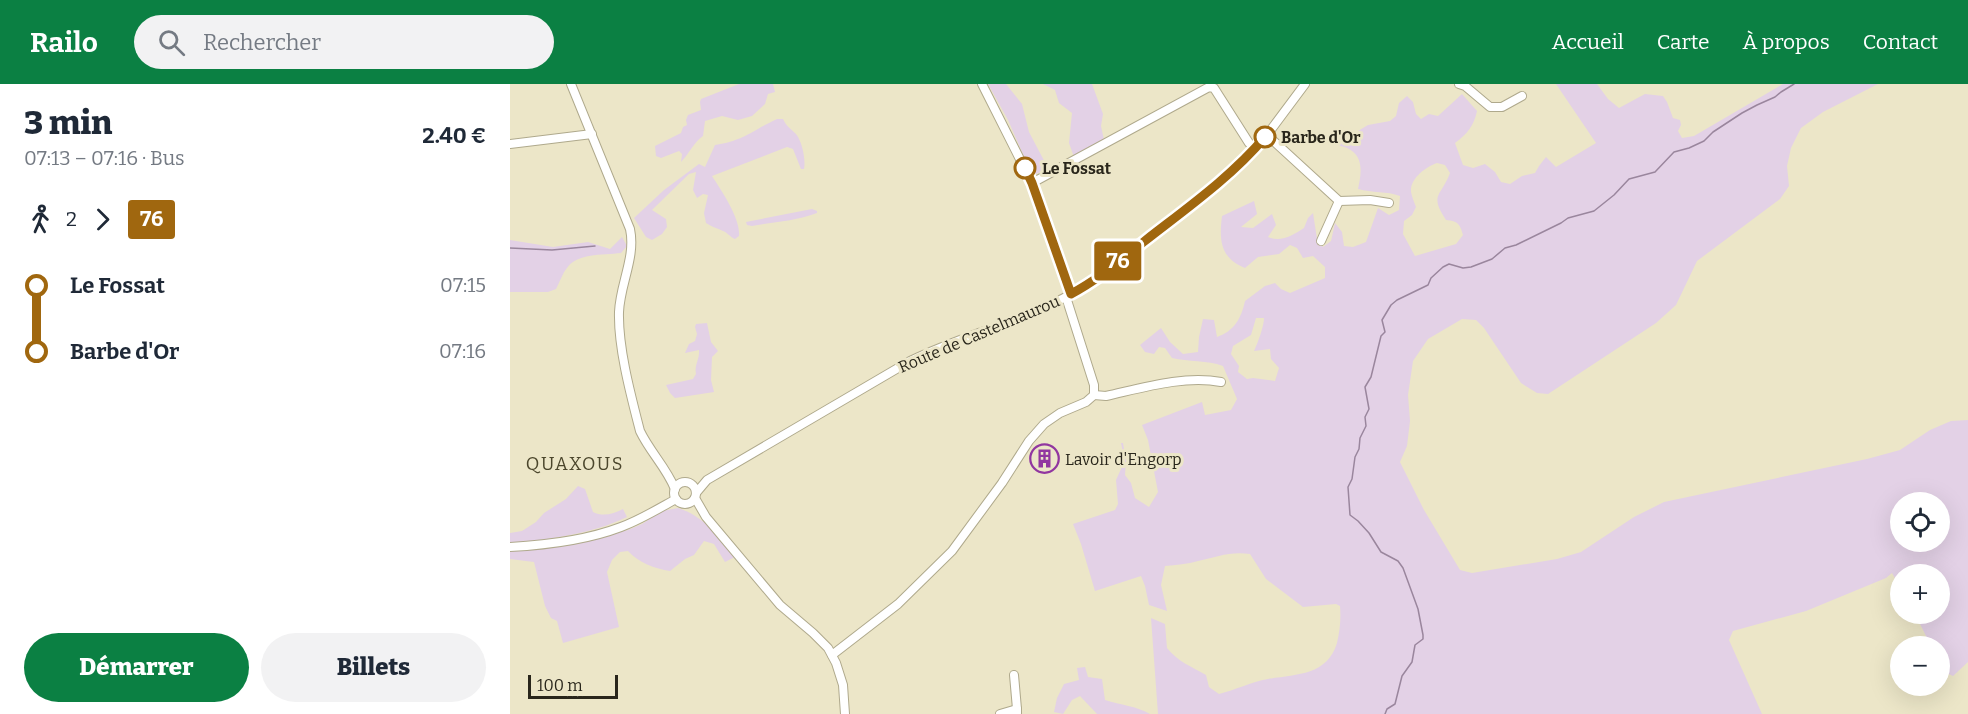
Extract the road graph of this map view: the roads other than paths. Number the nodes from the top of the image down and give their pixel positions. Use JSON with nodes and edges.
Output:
{"nodes":[{"id":1,"x":571,"y":84,"type":"edge"},
{"id":2,"x":982,"y":84,"type":"edge"},
{"id":3,"x":1305,"y":84,"type":"edge"},
{"id":4,"x":1459,"y":84,"type":"edge"},
{"id":5,"x":1522,"y":96,"type":"dead end"},
{"id":6,"x":592,"y":134,"type":"junction"},
{"id":7,"x":1267,"y":135,"type":"junction"},
{"id":8,"x":510,"y":144,"type":"edge"},
{"id":9,"x":1255,"y":149,"type":"junction"},
{"id":10,"x":1032,"y":183,"type":"junction"},
{"id":11,"x":1339,"y":201,"type":"junction"},
{"id":12,"x":1389,"y":203,"type":"dead end"},
{"id":13,"x":1321,"y":241,"type":"dead end"},
{"id":14,"x":1069,"y":295,"type":"junction"},
{"id":15,"x":1221,"y":382,"type":"dead end"},
{"id":16,"x":1094,"y":395,"type":"junction"},
{"id":17,"x":666,"y":469,"type":"junction"},
{"id":18,"x":707,"y":480,"type":"junction"},
{"id":19,"x":687,"y":483,"type":"junction"},
{"id":20,"x":675,"y":489,"type":"junction"},
{"id":21,"x":693,"y":498,"type":"junction"},
{"id":22,"x":676,"y":499,"type":"junction"},
{"id":23,"x":510,"y":547,"type":"edge"},
{"id":24,"x":832,"y":655,"type":"junction"},
{"id":25,"x":1014,"y":675,"type":"dead end"},
{"id":26,"x":845,"y":712,"type":"edge"},
{"id":27,"x":1017,"y":712,"type":"edge"},
{"id":28,"x":1000,"y":714,"type":"edge"}],
"edges":[{"from":1,"to":6,"type":"street"},
{"from":2,"to":10,"type":"street"},
{"from":3,"to":7,"type":"street","name":"Route de Castelmaurou"},
{"from":4,"to":5,"type":"street"},
{"from":6,"to":8,"type":"street"},
{"from":6,"to":17,"type":"street"},
{"from":7,"to":9,"type":"street","name":"Route de Castelmaurou"},
{"from":7,"to":11,"type":"street"},
{"from":9,"to":10,"type":"street"},
{"from":9,"to":14,"type":"street","name":"Route de Castelmaurou"},
{"from":10,"to":14,"type":"street"},
{"from":11,"to":12,"type":"street"},
{"from":11,"to":13,"type":"street"},
{"from":14,"to":16,"type":"street"},
{"from":14,"to":18,"type":"street","name":"Route de Castelmaurou"},
{"from":15,"to":16,"type":"street"},
{"from":16,"to":24,"type":"street"},
{"from":17,"to":19,"type":"street"},
{"from":17,"to":20,"type":"street"},
{"from":18,"to":19,"type":"street","name":"Route de Castelmaurou"},
{"from":18,"to":21,"type":"street","name":"Route de Castelmaurou"},
{"from":19,"to":20,"type":"street"},
{"from":19,"to":21,"type":"street"},
{"from":20,"to":22,"type":"street"},
{"from":21,"to":22,"type":"street"},
{"from":21,"to":24,"type":"street"},
{"from":22,"to":23,"type":"street"},
{"from":24,"to":26,"type":"street"},
{"from":25,"to":27,"type":"street"},
{"from":27,"to":28,"type":"street"}]}
